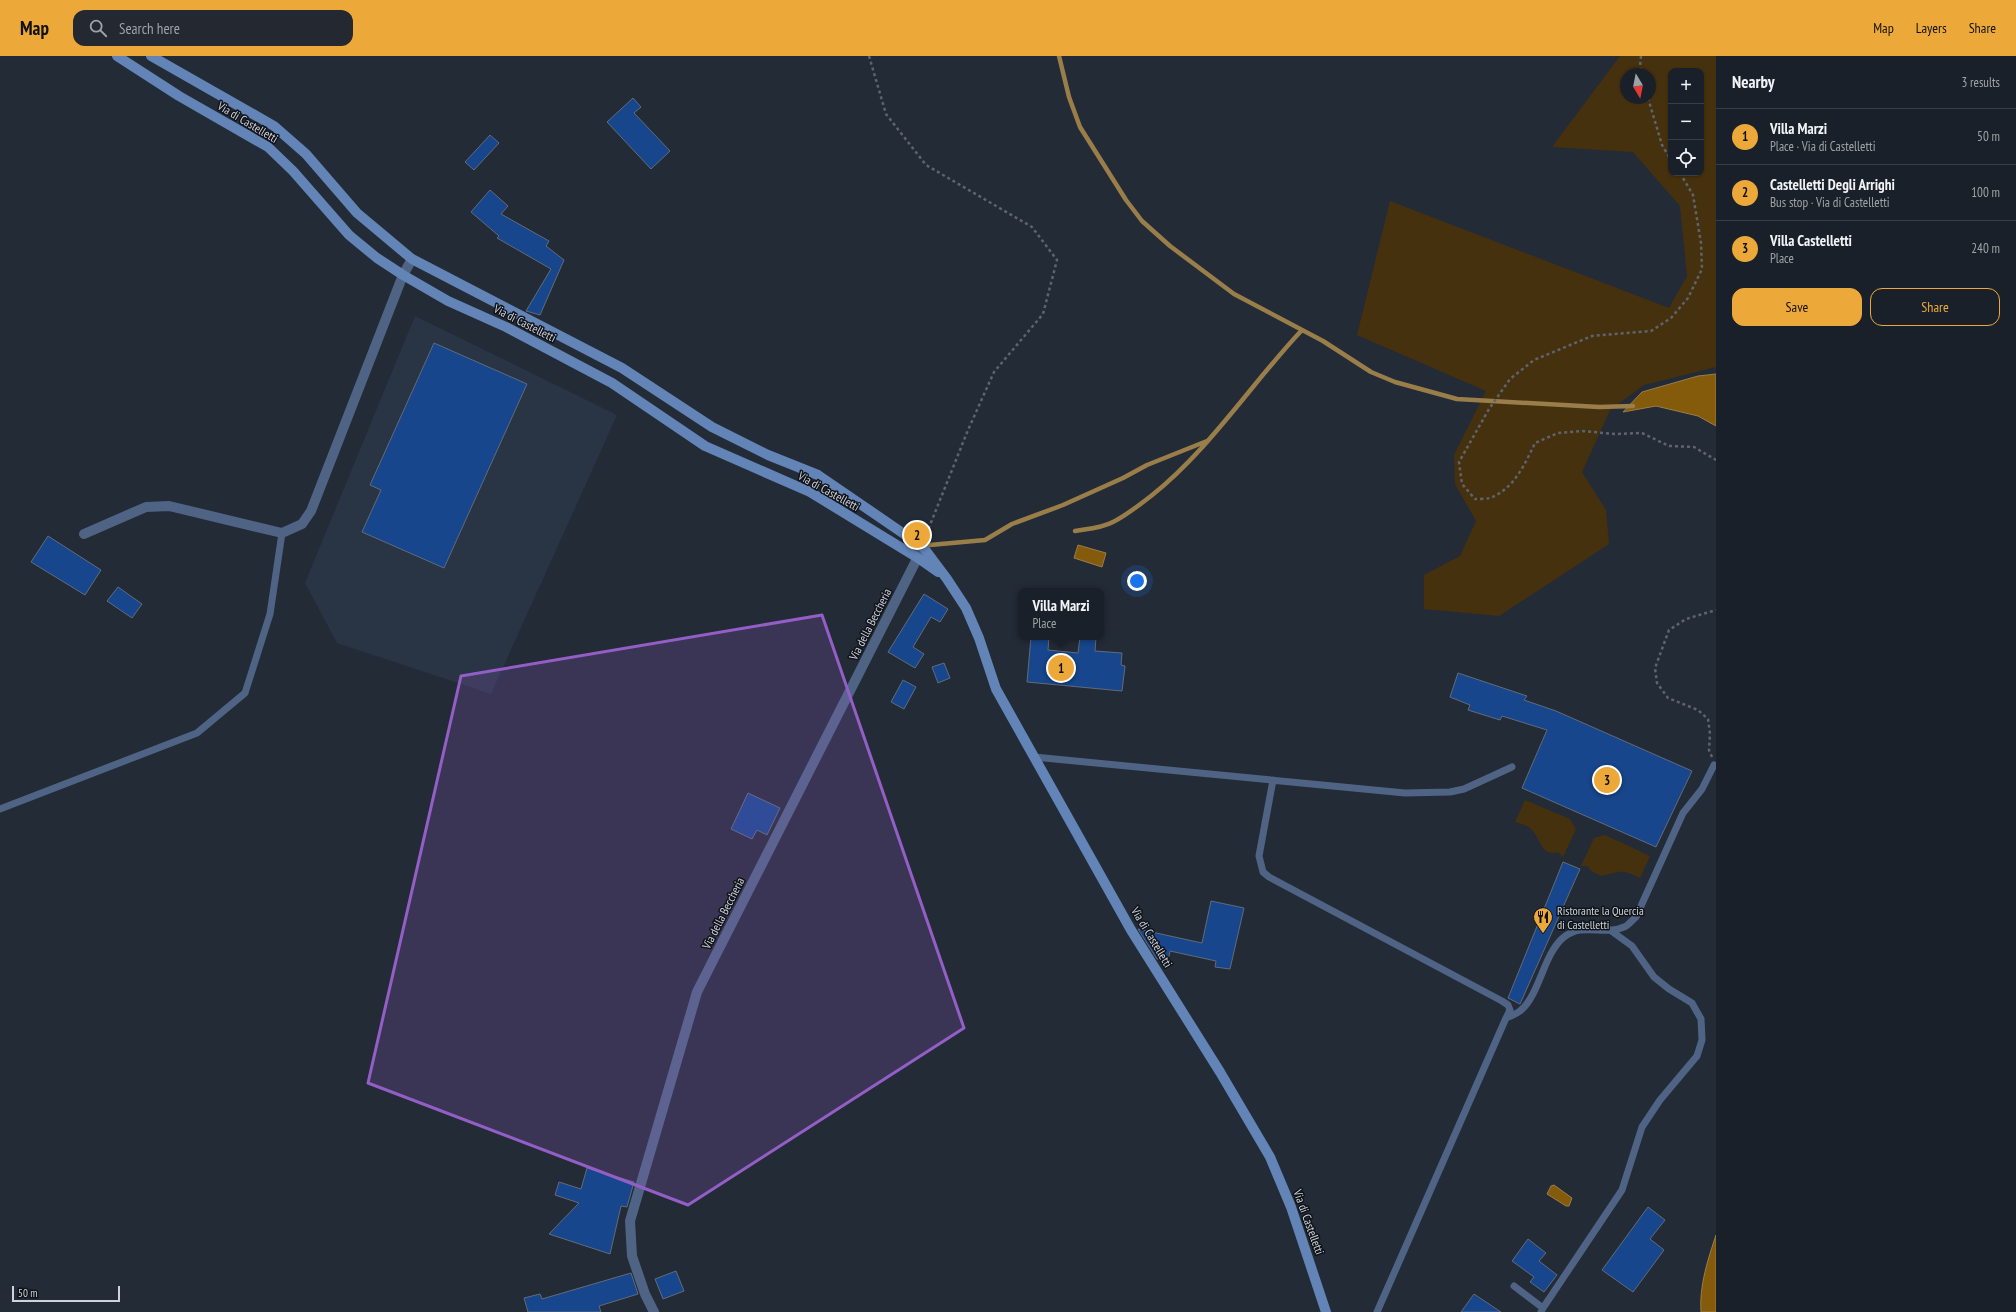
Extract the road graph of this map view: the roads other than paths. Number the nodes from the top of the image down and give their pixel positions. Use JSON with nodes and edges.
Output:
{"nodes":[{"id":1,"x":117,"y":56,"type":"edge"},
{"id":2,"x":151,"y":56,"type":"edge"},
{"id":3,"x":412,"y":259,"type":"junction"},
{"id":4,"x":403,"y":275,"type":"junction"},
{"id":5,"x":282,"y":533,"type":"junction"},
{"id":6,"x":84,"y":534,"type":"dead end"},
{"id":7,"x":923,"y":547,"type":"junction"},
{"id":8,"x":918,"y":558,"type":"junction"},
{"id":9,"x":947,"y":579,"type":"junction"},
{"id":10,"x":1034,"y":757,"type":"junction"},
{"id":11,"x":1714,"y":765,"type":"road end"},
{"id":12,"x":1512,"y":766,"type":"dead end"},
{"id":13,"x":1273,"y":780,"type":"junction"},
{"id":14,"x":0,"y":809,"type":"edge"},
{"id":15,"x":1610,"y":930,"type":"junction"},
{"id":16,"x":1506,"y":1018,"type":"junction"},
{"id":17,"x":1514,"y":1286,"type":"dead end"},
{"id":18,"x":1542,"y":1310,"type":"edge"},
{"id":19,"x":654,"y":1312,"type":"edge"},
{"id":20,"x":1326,"y":1312,"type":"edge"},
{"id":21,"x":1377,"y":1312,"type":"edge"}],
"edges":[{"from":1,"to":4,"type":"main road","name":"Via di Castelletti"},
{"from":2,"to":3,"type":"main road","name":"Via di Castelletti"},
{"from":3,"to":4,"type":"street"},
{"from":3,"to":7,"type":"main road","name":"Via di Castelletti"},
{"from":4,"to":5,"type":"street"},
{"from":4,"to":8,"type":"main road","name":"Via di Castelletti"},
{"from":5,"to":6,"type":"street"},
{"from":5,"to":14,"type":"lane"},
{"from":7,"to":8,"type":"street","name":"Via della Beccheria"},
{"from":7,"to":9,"type":"main road","name":"Via di Castelletti"},
{"from":8,"to":9,"type":"main road","name":"Via di Castelletti"},
{"from":8,"to":19,"type":"street","name":"Via della Beccheria"},
{"from":9,"to":10,"type":"main road","name":"Via di Castelletti"},
{"from":10,"to":13,"type":"lane"},
{"from":10,"to":20,"type":"main road","name":"Via di Castelletti"},
{"from":11,"to":15,"type":"lane"},
{"from":12,"to":13,"type":"lane"},
{"from":13,"to":16,"type":"lane"},
{"from":15,"to":16,"type":"lane"},
{"from":15,"to":18,"type":"lane"},
{"from":16,"to":21,"type":"lane"},
{"from":17,"to":18,"type":"lane"}]}
